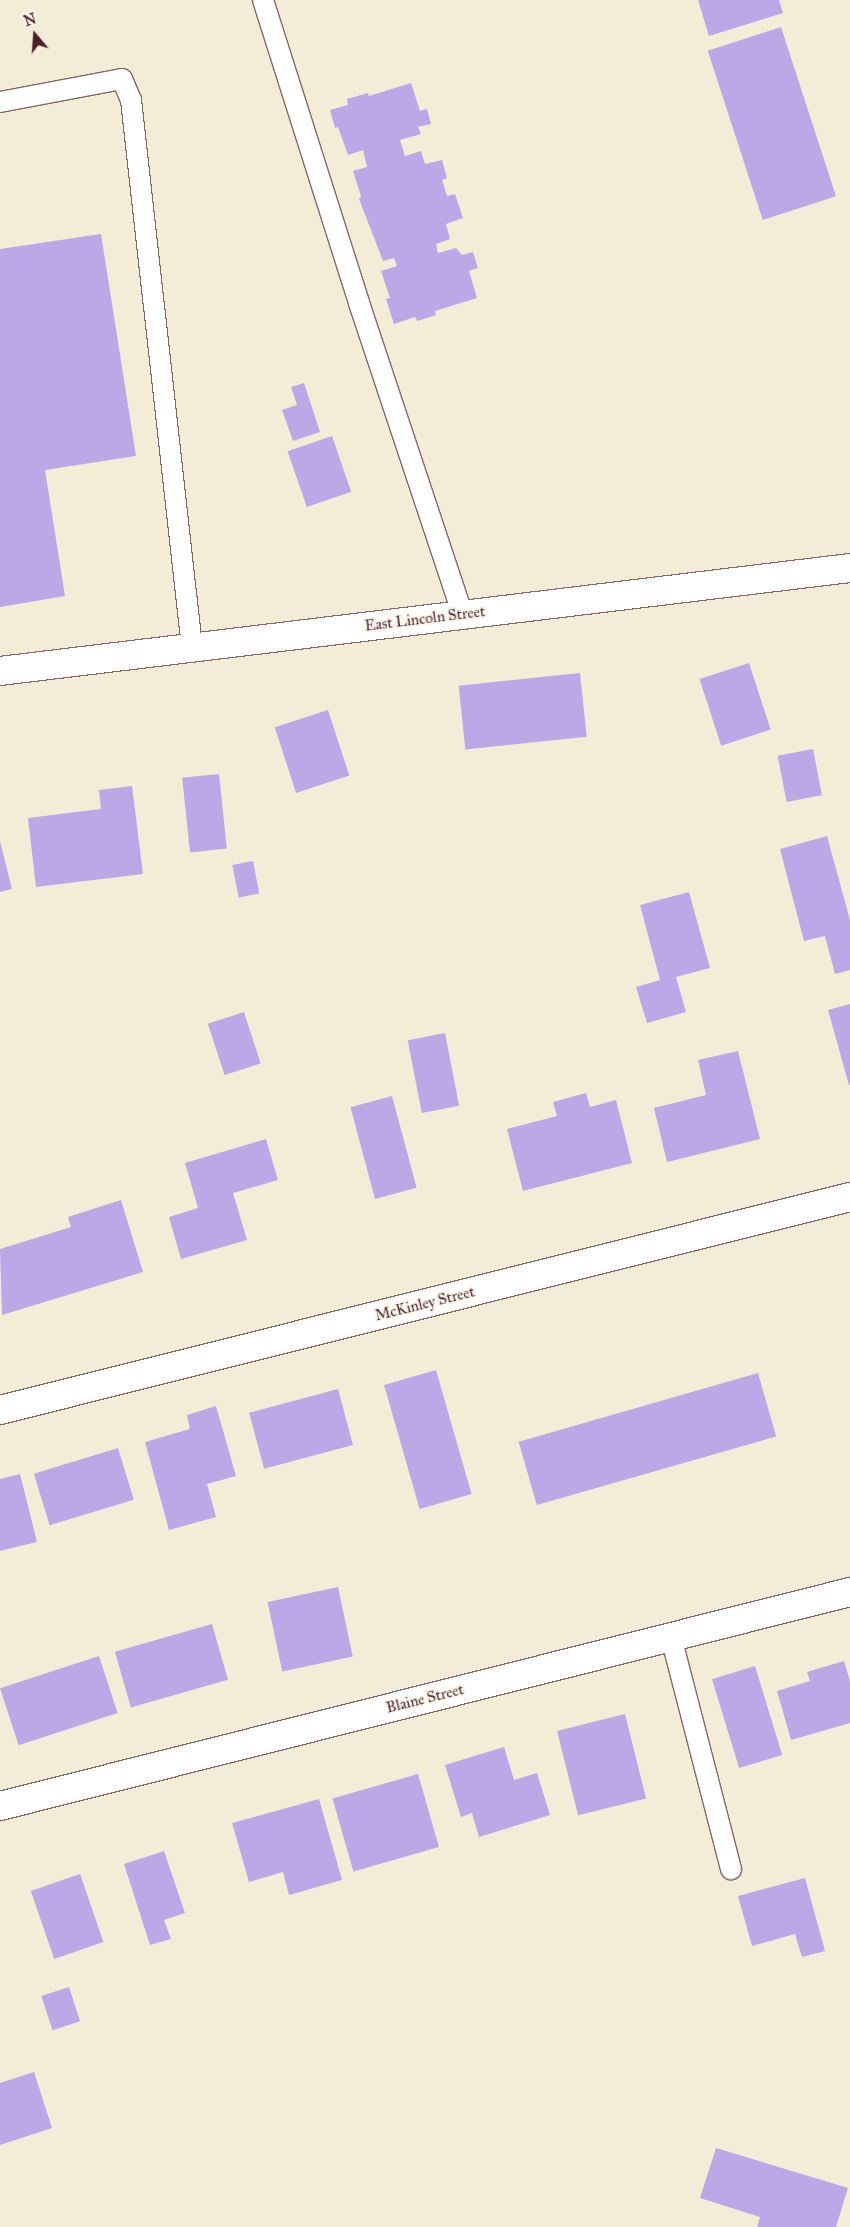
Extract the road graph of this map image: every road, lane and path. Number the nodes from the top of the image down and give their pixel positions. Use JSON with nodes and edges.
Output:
{"nodes":[{"id":1,"x":263,"y":0,"type":"edge"},
{"id":2,"x":0,"y":102,"type":"edge"},
{"id":3,"x":850,"y":568,"type":"edge"},
{"id":4,"x":462,"y":615,"type":"junction"},
{"id":5,"x":192,"y":647,"type":"junction"},
{"id":6,"x":0,"y":671,"type":"edge"},
{"id":7,"x":850,"y":1197,"type":"edge"},
{"id":8,"x":0,"y":1410,"type":"edge"},
{"id":9,"x":850,"y":1592,"type":"edge"},
{"id":10,"x":671,"y":1638,"type":"junction"},
{"id":11,"x":0,"y":1806,"type":"edge"},
{"id":12,"x":731,"y":1870,"type":"dead end"}],
"edges":[{"from":1,"to":4,"type":"lane"},
{"from":2,"to":5,"type":"lane"},
{"from":3,"to":4,"type":"street","name":"East Lincoln Street"},
{"from":4,"to":5,"type":"street","name":"East Lincoln Street"},
{"from":5,"to":6,"type":"street","name":"East Lincoln Street"},
{"from":7,"to":8,"type":"street","name":"McKinley Street"},
{"from":9,"to":10,"type":"street","name":"Blaine Street"},
{"from":10,"to":11,"type":"street","name":"Blaine Street"},
{"from":10,"to":12,"type":"lane"}]}
